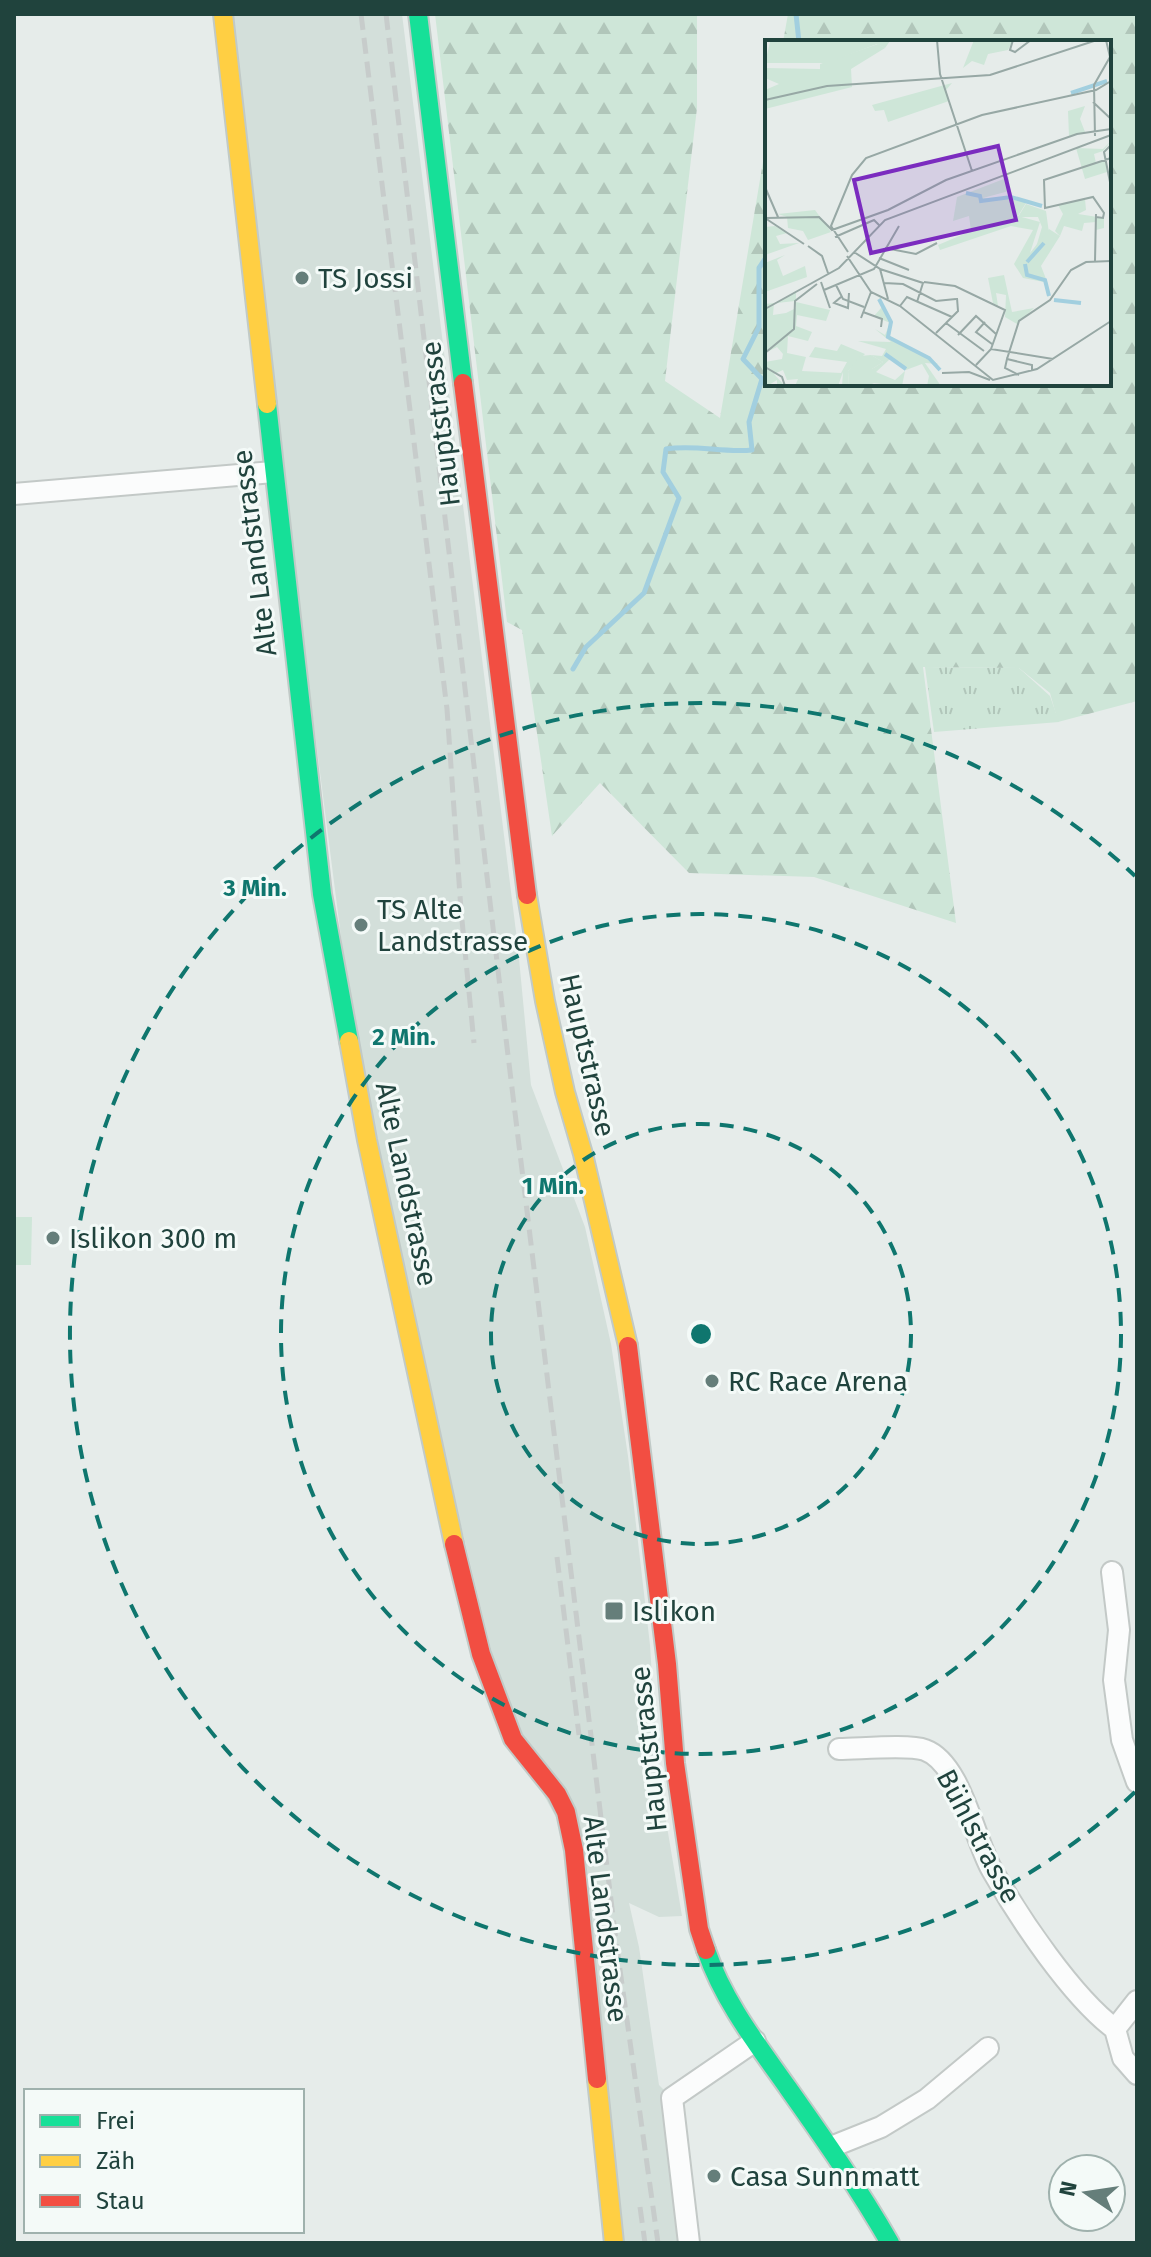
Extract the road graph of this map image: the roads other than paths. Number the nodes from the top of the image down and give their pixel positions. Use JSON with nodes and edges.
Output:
{"nodes":[{"id":1,"x":223,"y":14,"type":"edge"},
{"id":2,"x":418,"y":14,"type":"edge"},
{"id":3,"x":273,"y":472,"type":"junction"},
{"id":4,"x":14,"y":494,"type":"edge"},
{"id":5,"x":1112,"y":1572,"type":"dead end"},
{"id":6,"x":839,"y":1749,"type":"dead end"},
{"id":7,"x":1137,"y":1782,"type":"edge"},
{"id":8,"x":1137,"y":2001,"type":"edge"},
{"id":9,"x":1115,"y":2029,"type":"junction"},
{"id":10,"x":755,"y":2041,"type":"junction"},
{"id":11,"x":988,"y":2048,"type":"dead end"},
{"id":12,"x":1137,"y":2074,"type":"edge"},
{"id":13,"x":831,"y":2147,"type":"junction"},
{"id":14,"x":614,"y":2243,"type":"edge"},
{"id":15,"x":689,"y":2243,"type":"edge"},
{"id":16,"x":890,"y":2243,"type":"edge"}],
"edges":[{"from":1,"to":3,"type":"main road","name":"Alte Landstrasse"},
{"from":2,"to":10,"type":"main road","name":"Hauptstrasse"},
{"from":3,"to":4,"type":"street"},
{"from":3,"to":14,"type":"main road","name":"Alte Landstrasse"},
{"from":5,"to":7,"type":"street"},
{"from":6,"to":9,"type":"street","name":"Bühlstrasse"},
{"from":8,"to":9,"type":"street"},
{"from":9,"to":12,"type":"street"},
{"from":10,"to":13,"type":"main road","name":"Hauptstrasse"},
{"from":10,"to":15,"type":"street"},
{"from":11,"to":13,"type":"street"},
{"from":13,"to":16,"type":"main road","name":"Hauptstrasse"}]}
